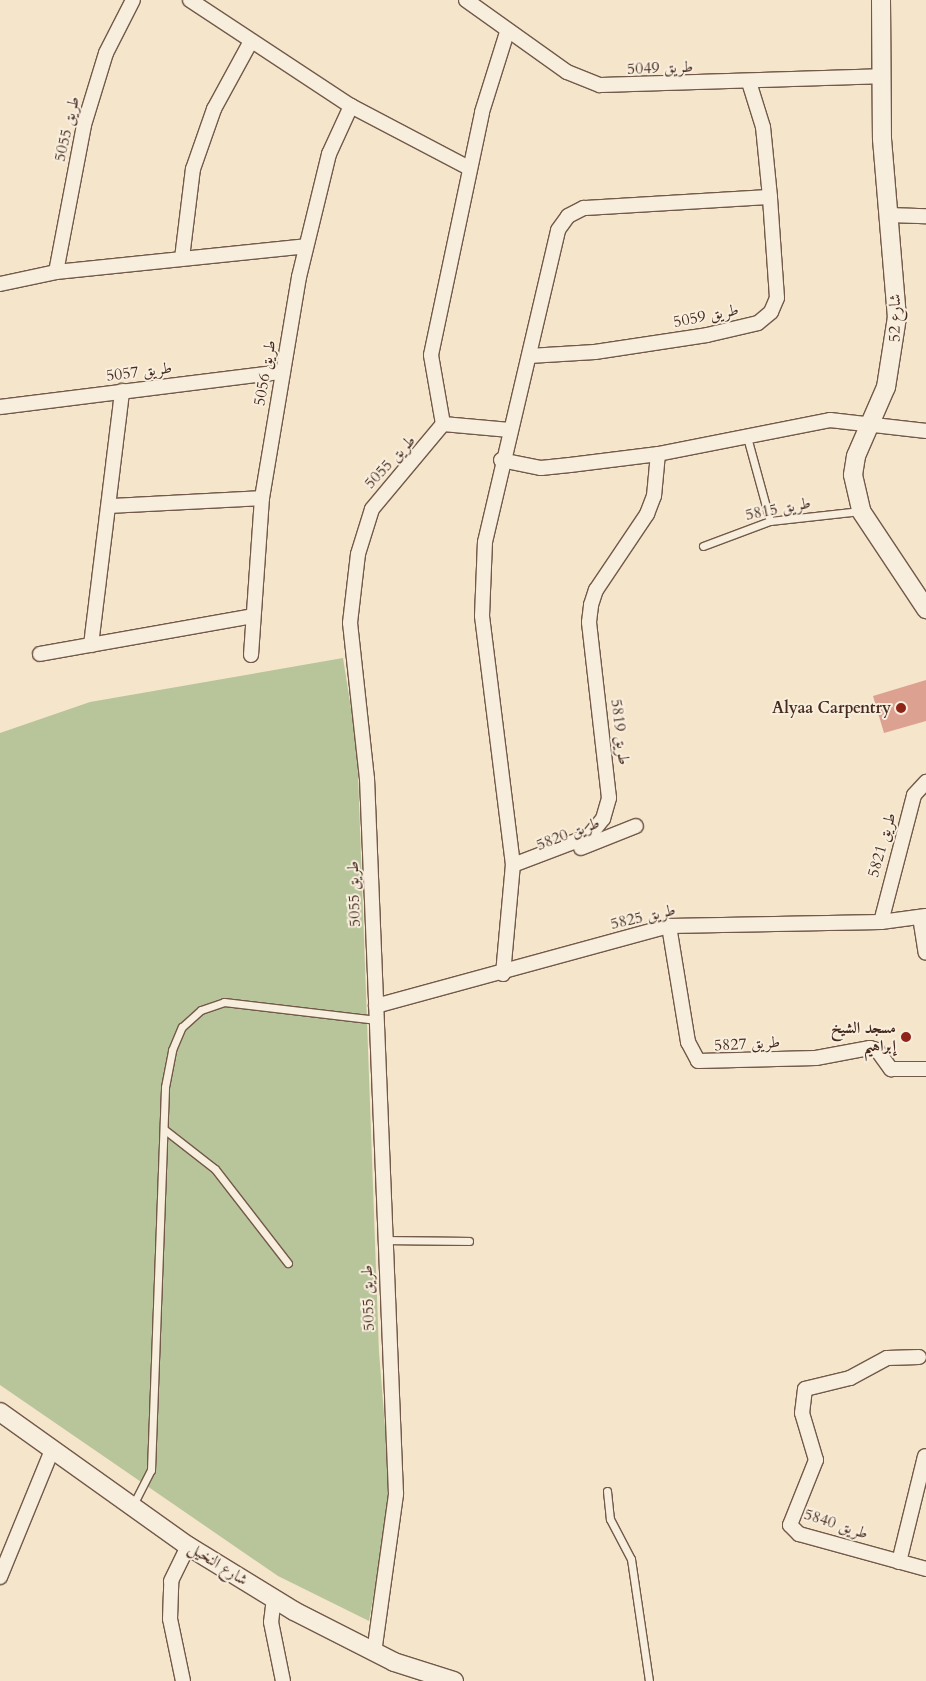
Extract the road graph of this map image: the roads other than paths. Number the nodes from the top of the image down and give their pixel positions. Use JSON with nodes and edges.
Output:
{"nodes":[{"id":1,"x":133,"y":0,"type":"edge"},
{"id":2,"x":190,"y":0,"type":"edge"},
{"id":3,"x":466,"y":0,"type":"edge"},
{"id":4,"x":881,"y":0,"type":"edge"},
{"id":5,"x":507,"y":32,"type":"junction"},
{"id":6,"x":250,"y":43,"type":"junction"},
{"id":7,"x":881,"y":76,"type":"junction"},
{"id":8,"x":749,"y":82,"type":"junction"},
{"id":9,"x":351,"y":106,"type":"junction"},
{"id":10,"x":469,"y":168,"type":"junction"},
{"id":11,"x":770,"y":197,"type":"junction"},
{"id":12,"x":888,"y":215,"type":"junction"},
{"id":13,"x":926,"y":216,"type":"edge"},
{"id":14,"x":306,"y":246,"type":"junction"},
{"id":15,"x":182,"y":258,"type":"junction"},
{"id":16,"x":56,"y":272,"type":"junction"},
{"id":17,"x":0,"y":284,"type":"edge"},
{"id":18,"x":529,"y":356,"type":"junction"},
{"id":19,"x":283,"y":372,"type":"junction"},
{"id":20,"x":122,"y":391,"type":"junction"},
{"id":21,"x":0,"y":407,"type":"edge"},
{"id":22,"x":870,"y":423,"type":"junction"},
{"id":23,"x":443,"y":424,"type":"junction"},
{"id":24,"x":510,"y":430,"type":"junction"},
{"id":25,"x":926,"y":431,"type":"edge"},
{"id":26,"x":747,"y":437,"type":"junction"},
{"id":27,"x":658,"y":454,"type":"junction"},
{"id":28,"x":501,"y":460,"type":"junction"},
{"id":29,"x":262,"y":498,"type":"junction"},
{"id":30,"x":110,"y":506,"type":"junction"},
{"id":31,"x":861,"y":511,"type":"junction"},
{"id":32,"x":770,"y":521,"type":"junction"},
{"id":33,"x":703,"y":546,"type":"dead end"},
{"id":34,"x":926,"y":609,"type":"edge"},
{"id":35,"x":253,"y":616,"type":"junction"},
{"id":36,"x":91,"y":645,"type":"junction"},
{"id":37,"x":40,"y":654,"type":"dead end"},
{"id":38,"x":251,"y":655,"type":"dead end"},
{"id":39,"x":926,"y":782,"type":"edge"},
{"id":40,"x":636,"y":826,"type":"dead end"},
{"id":41,"x":512,"y":869,"type":"junction"},
{"id":42,"x":923,"y":916,"type":"edge"},
{"id":43,"x":881,"y":922,"type":"junction"},
{"id":44,"x":669,"y":926,"type":"junction"},
{"id":45,"x":926,"y":953,"type":"edge"},
{"id":46,"x":503,"y":974,"type":"junction"},
{"id":47,"x":376,"y":1006,"type":"junction"},
{"id":48,"x":376,"y":1020,"type":"junction"},
{"id":49,"x":926,"y":1069,"type":"edge"},
{"id":50,"x":165,"y":1130,"type":"junction"},
{"id":51,"x":384,"y":1240,"type":"junction"},
{"id":52,"x":469,"y":1241,"type":"dead end"},
{"id":53,"x":288,"y":1263,"type":"dead end"},
{"id":54,"x":919,"y":1357,"type":"dead end"},
{"id":55,"x":0,"y":1412,"type":"edge"},
{"id":56,"x":53,"y":1448,"type":"junction"},
{"id":57,"x":925,"y":1456,"type":"dead end"},
{"id":58,"x":607,"y":1491,"type":"dead end"},
{"id":59,"x":133,"y":1506,"type":"junction"},
{"id":60,"x":188,"y":1546,"type":"junction"},
{"id":61,"x":900,"y":1562,"type":"junction"},
{"id":62,"x":926,"y":1569,"type":"edge"},
{"id":63,"x":0,"y":1577,"type":"edge"},
{"id":64,"x":274,"y":1598,"type":"junction"},
{"id":65,"x":374,"y":1653,"type":"junction"},
{"id":66,"x":183,"y":1681,"type":"edge"},
{"id":67,"x":283,"y":1681,"type":"edge"},
{"id":68,"x":454,"y":1681,"type":"edge"},
{"id":69,"x":650,"y":1681,"type":"edge"}],
"edges":[{"from":1,"to":16,"type":"street","name":"طريق 5055"},
{"from":2,"to":6,"type":"street"},
{"from":3,"to":5,"type":"street","name":"طريق 5049"},
{"from":4,"to":7,"type":"street","name":"شارع 52"},
{"from":5,"to":8,"type":"street","name":"طريق 5049"},
{"from":5,"to":10,"type":"street"},
{"from":6,"to":9,"type":"street"},
{"from":6,"to":15,"type":"street"},
{"from":7,"to":8,"type":"street","name":"طريق 5049"},
{"from":7,"to":12,"type":"street","name":"شارع 52"},
{"from":8,"to":11,"type":"street","name":"طريق 5059"},
{"from":9,"to":10,"type":"street"},
{"from":9,"to":14,"type":"street","name":"طريق 5056"},
{"from":10,"to":23,"type":"street"},
{"from":11,"to":18,"type":"street"},
{"from":11,"to":18,"type":"street","name":"طريق 5059"},
{"from":12,"to":13,"type":"street"},
{"from":12,"to":22,"type":"street","name":"شارع 52"},
{"from":14,"to":15,"type":"street"},
{"from":14,"to":19,"type":"street","name":"طريق 5056"},
{"from":15,"to":16,"type":"street"},
{"from":16,"to":17,"type":"street"},
{"from":18,"to":24,"type":"street"},
{"from":19,"to":20,"type":"street","name":"طريق 5057"},
{"from":19,"to":29,"type":"street","name":"طريق 5056"},
{"from":20,"to":21,"type":"street","name":"طريق 5057"},
{"from":20,"to":30,"type":"street"},
{"from":22,"to":25,"type":"street"},
{"from":22,"to":26,"type":"street"},
{"from":22,"to":31,"type":"street","name":"شارع 52"},
{"from":23,"to":24,"type":"street"},
{"from":23,"to":47,"type":"street","name":"طريق 5055"},
{"from":24,"to":28,"type":"street"},
{"from":26,"to":27,"type":"street"},
{"from":26,"to":32,"type":"lane"},
{"from":27,"to":28,"type":"street"},
{"from":27,"to":41,"type":"street","name":"طريق 5819"},
{"from":28,"to":41,"type":"street"},
{"from":29,"to":30,"type":"street"},
{"from":29,"to":35,"type":"street","name":"طريق 5056"},
{"from":30,"to":36,"type":"street"},
{"from":31,"to":32,"type":"lane","name":"طريق 5815"},
{"from":31,"to":34,"type":"street","name":"شارع 52"},
{"from":32,"to":33,"type":"lane","name":"طريق 5815"},
{"from":35,"to":36,"type":"street"},
{"from":35,"to":38,"type":"street","name":"طريق 5056"},
{"from":36,"to":37,"type":"street"},
{"from":39,"to":43,"type":"street","name":"طريق 5821"},
{"from":40,"to":41,"type":"street","name":"طريق 5820"},
{"from":41,"to":46,"type":"street"},
{"from":42,"to":43,"type":"street","name":"طريق 5825"},
{"from":42,"to":45,"type":"street"},
{"from":43,"to":44,"type":"street","name":"طريق 5825"},
{"from":44,"to":46,"type":"street","name":"طريق 5825"},
{"from":44,"to":49,"type":"street","name":"طريق 5827"},
{"from":46,"to":47,"type":"street","name":"طريق 5825"},
{"from":47,"to":48,"type":"street","name":"طريق 5055"},
{"from":48,"to":50,"type":"lane"},
{"from":48,"to":51,"type":"street","name":"طريق 5055"},
{"from":50,"to":53,"type":"lane"},
{"from":50,"to":59,"type":"lane"},
{"from":51,"to":52,"type":"lane"},
{"from":51,"to":65,"type":"street","name":"طريق 5055"},
{"from":54,"to":61,"type":"street","name":"طريق 5840"},
{"from":55,"to":56,"type":"street","name":"شارع النخيل"},
{"from":56,"to":59,"type":"street","name":"شارع النخيل"},
{"from":56,"to":63,"type":"street"},
{"from":57,"to":61,"type":"street"},
{"from":58,"to":69,"type":"lane"},
{"from":59,"to":60,"type":"street","name":"شارع النخيل"},
{"from":60,"to":64,"type":"street","name":"شارع النخيل"},
{"from":60,"to":66,"type":"street"},
{"from":61,"to":62,"type":"street","name":"طريق 5840"},
{"from":64,"to":65,"type":"street","name":"شارع النخيل"},
{"from":64,"to":67,"type":"street"},
{"from":65,"to":68,"type":"street","name":"شارع النخيل"}]}
